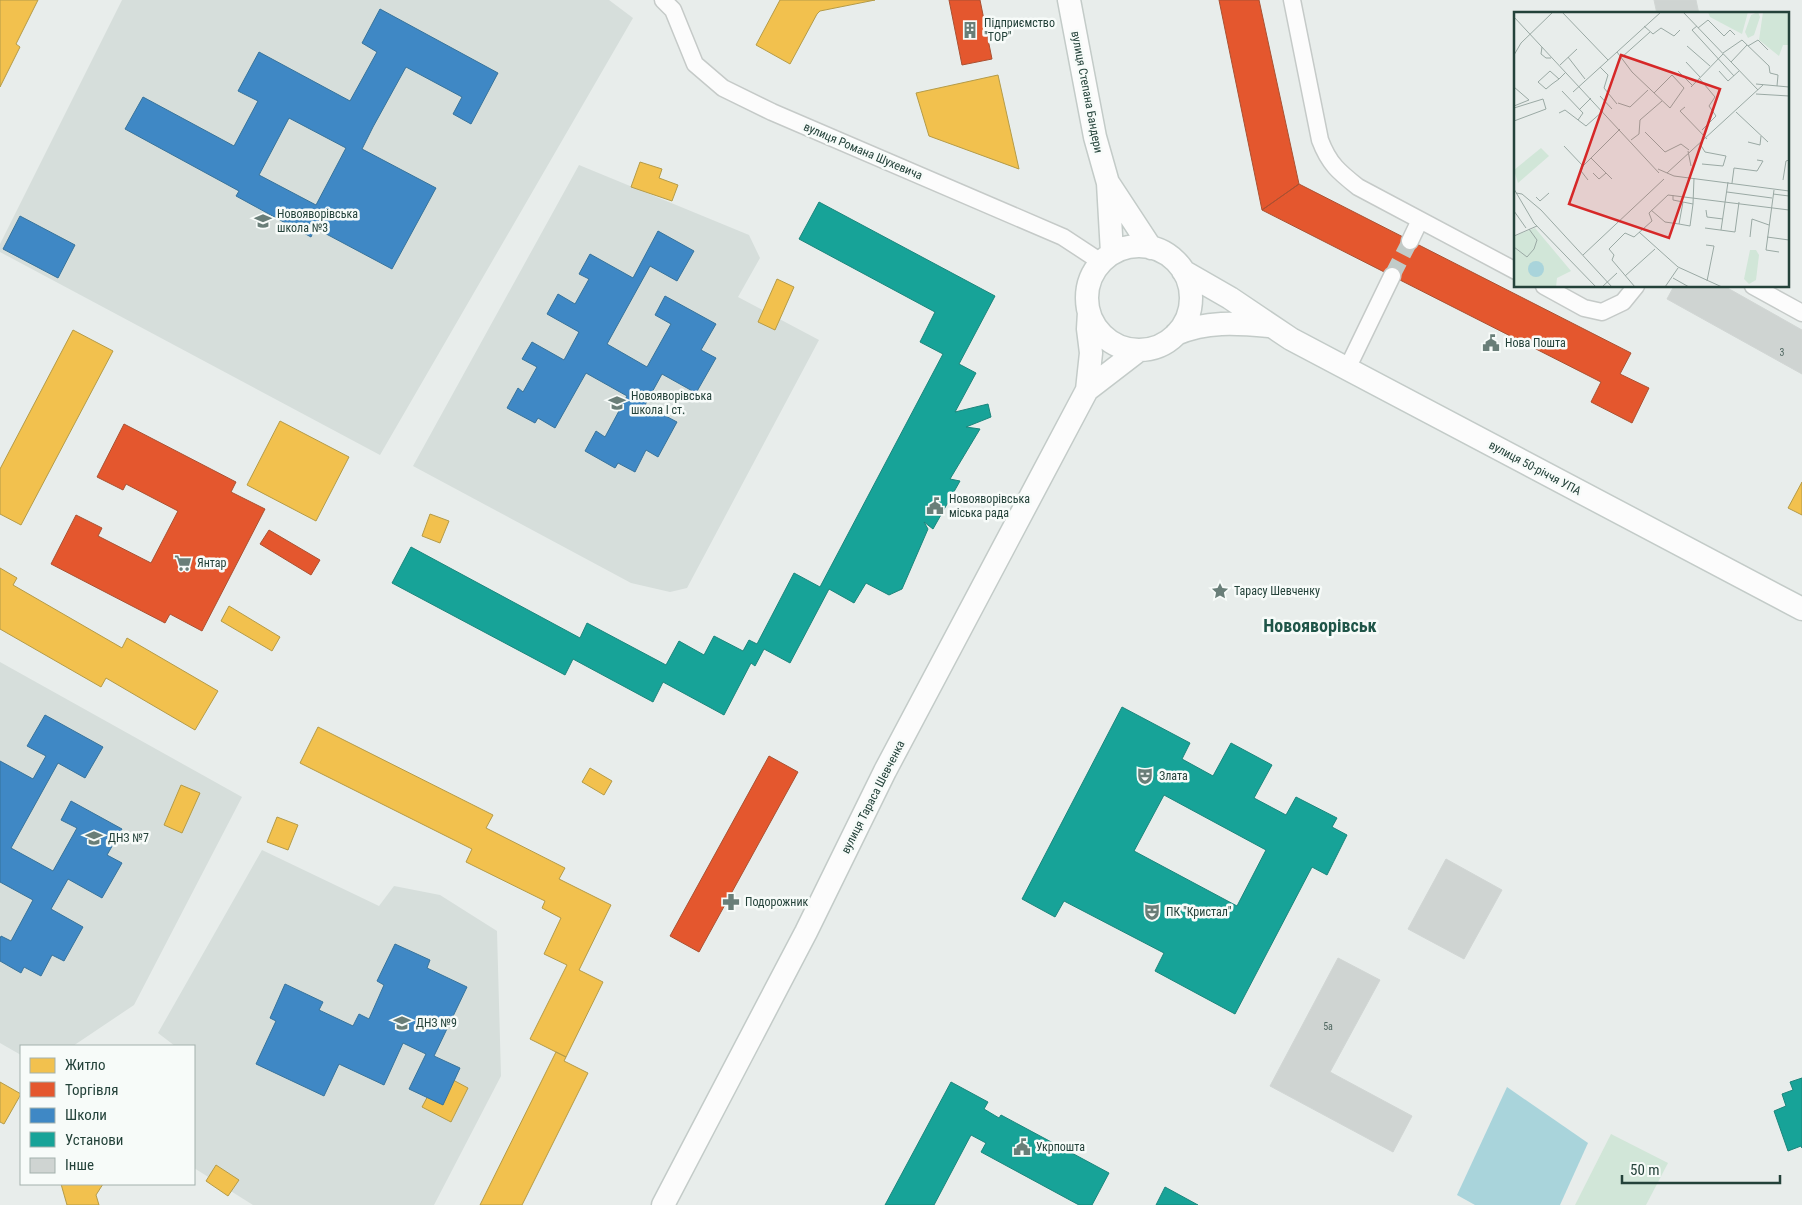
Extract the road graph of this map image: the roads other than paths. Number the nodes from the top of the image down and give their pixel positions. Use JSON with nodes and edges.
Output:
{"nodes":[{"id":1,"x":664,"y":0,"type":"edge"},
{"id":2,"x":1069,"y":0,"type":"edge"},
{"id":3,"x":1292,"y":0,"type":"edge"},
{"id":4,"x":1108,"y":183,"type":"junction"},
{"id":5,"x":1420,"y":220,"type":"junction"},
{"id":6,"x":1410,"y":241,"type":"tunnel mouth"},
{"id":7,"x":1151,"y":248,"type":"junction"},
{"id":8,"x":1107,"y":258,"type":"junction"},
{"id":9,"x":1514,"y":270,"type":"edge"},
{"id":10,"x":1183,"y":271,"type":"junction"},
{"id":11,"x":1392,"y":276,"type":"tunnel mouth"},
{"id":12,"x":1548,"y":288,"type":"edge"},
{"id":13,"x":1634,"y":288,"type":"edge"},
{"id":14,"x":1756,"y":288,"type":"edge"},
{"id":15,"x":1089,"y":312,"type":"junction"},
{"id":16,"x":1802,"y":314,"type":"edge"},
{"id":17,"x":1270,"y":326,"type":"junction"},
{"id":18,"x":1176,"y":334,"type":"junction"},
{"id":19,"x":1139,"y":350,"type":"junction"},
{"id":20,"x":1347,"y":369,"type":"junction"},
{"id":21,"x":1087,"y":390,"type":"junction"},
{"id":22,"x":1802,"y":609,"type":"edge"},
{"id":23,"x":663,"y":1205,"type":"edge"}],
"edges":[{"from":1,"to":8,"type":"street","name":"вулиця Романа Шухевича"},
{"from":2,"to":4,"type":"street","name":"вулиця Степана Бандери"},
{"from":3,"to":5,"type":"street"},
{"from":4,"to":7,"type":"street","name":"вулиця Степана Бандери"},
{"from":4,"to":8,"type":"street","name":"вулиця Степана Бандери"},
{"from":5,"to":6,"type":"street"},
{"from":5,"to":9,"type":"street"},
{"from":7,"to":8,"type":"street"},
{"from":7,"to":10,"type":"street"},
{"from":8,"to":15,"type":"street"},
{"from":10,"to":17,"type":"street","name":"вулиця 50-річчя УПА"},
{"from":10,"to":18,"type":"street"},
{"from":11,"to":20,"type":"street"},
{"from":12,"to":13,"type":"street"},
{"from":14,"to":16,"type":"street"},
{"from":15,"to":19,"type":"street"},
{"from":15,"to":21,"type":"street","name":"вулиця Тараса Шевченка"},
{"from":17,"to":18,"type":"street","name":"вулиця 50-річчя УПА"},
{"from":17,"to":20,"type":"street","name":"вулиця 50-річчя УПА"},
{"from":18,"to":19,"type":"street"},
{"from":19,"to":21,"type":"street","name":"вулиця Тараса Шевченка"},
{"from":20,"to":22,"type":"street","name":"вулиця 50-річчя УПА"},
{"from":21,"to":23,"type":"street","name":"вулиця Тараса Шевченка"}]}
